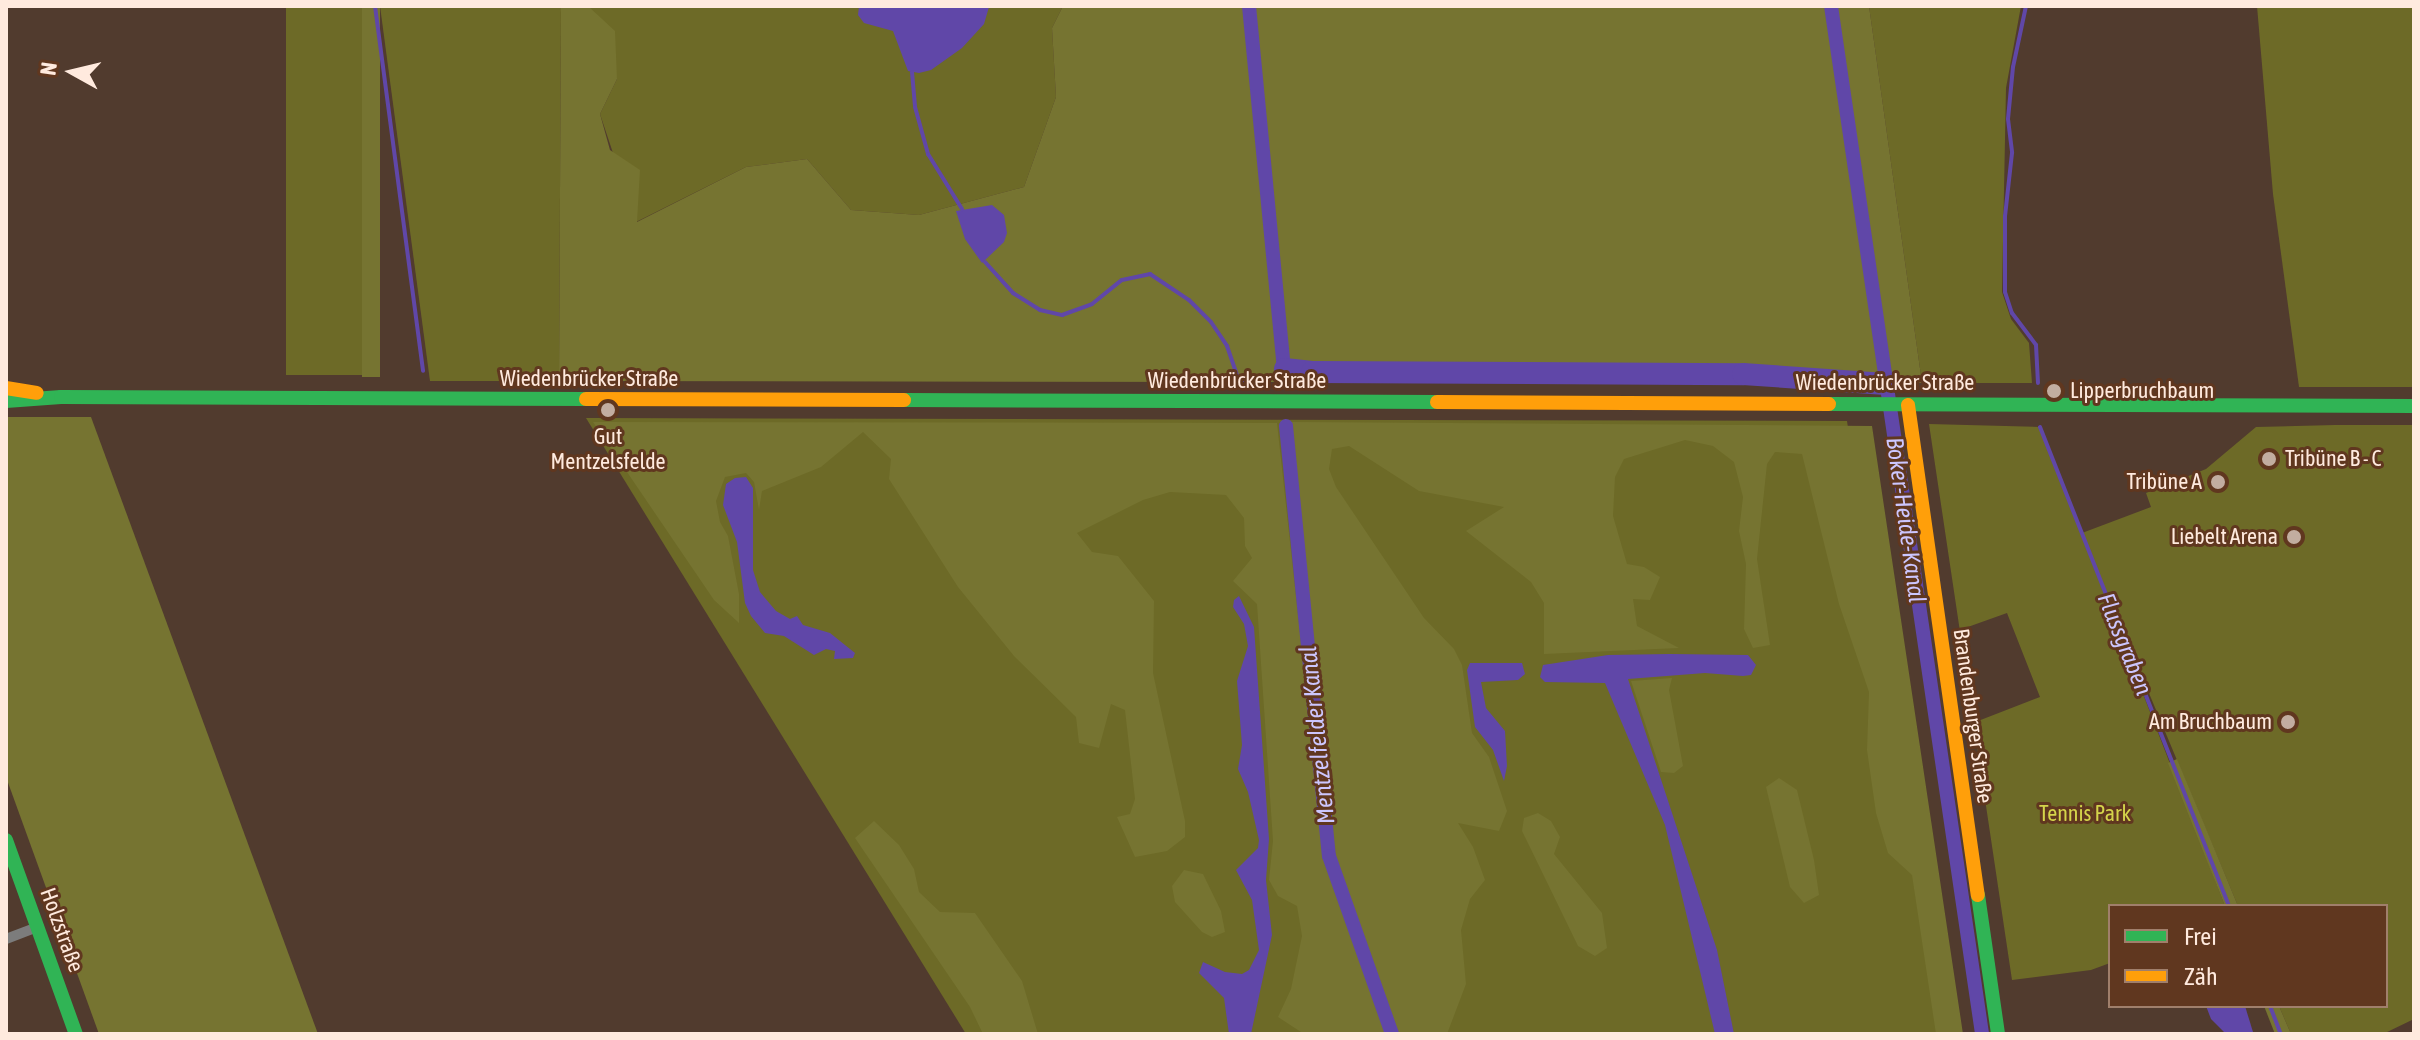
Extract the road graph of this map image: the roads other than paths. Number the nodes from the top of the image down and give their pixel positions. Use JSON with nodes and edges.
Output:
{"nodes":[{"id":1,"x":6,"y":388,"type":"edge"},
{"id":2,"x":61,"y":397,"type":"junction"},
{"id":3,"x":6,"y":401,"type":"edge"},
{"id":4,"x":1902,"y":405,"type":"junction"},
{"id":5,"x":2414,"y":406,"type":"edge"},
{"id":6,"x":6,"y":840,"type":"edge"},
{"id":7,"x":38,"y":927,"type":"junction"},
{"id":8,"x":6,"y":939,"type":"edge"},
{"id":9,"x":76,"y":1034,"type":"edge"},
{"id":10,"x":1998,"y":1034,"type":"edge"}],
"edges":[{"from":1,"to":2,"type":"street","name":"Wiedenbrücker Straße"},
{"from":2,"to":3,"type":"street","name":"Wiedenbrücker Straße"},
{"from":2,"to":4,"type":"street","name":"Wiedenbrücker Straße"},
{"from":4,"to":5,"type":"street","name":"Wiedenbrücker Straße"},
{"from":4,"to":10,"type":"street","name":"Brandenburger Straße"},
{"from":6,"to":7,"type":"street","name":"Holzstraße"},
{"from":7,"to":8,"type":"street"},
{"from":7,"to":9,"type":"street","name":"Holzstraße"}]}
